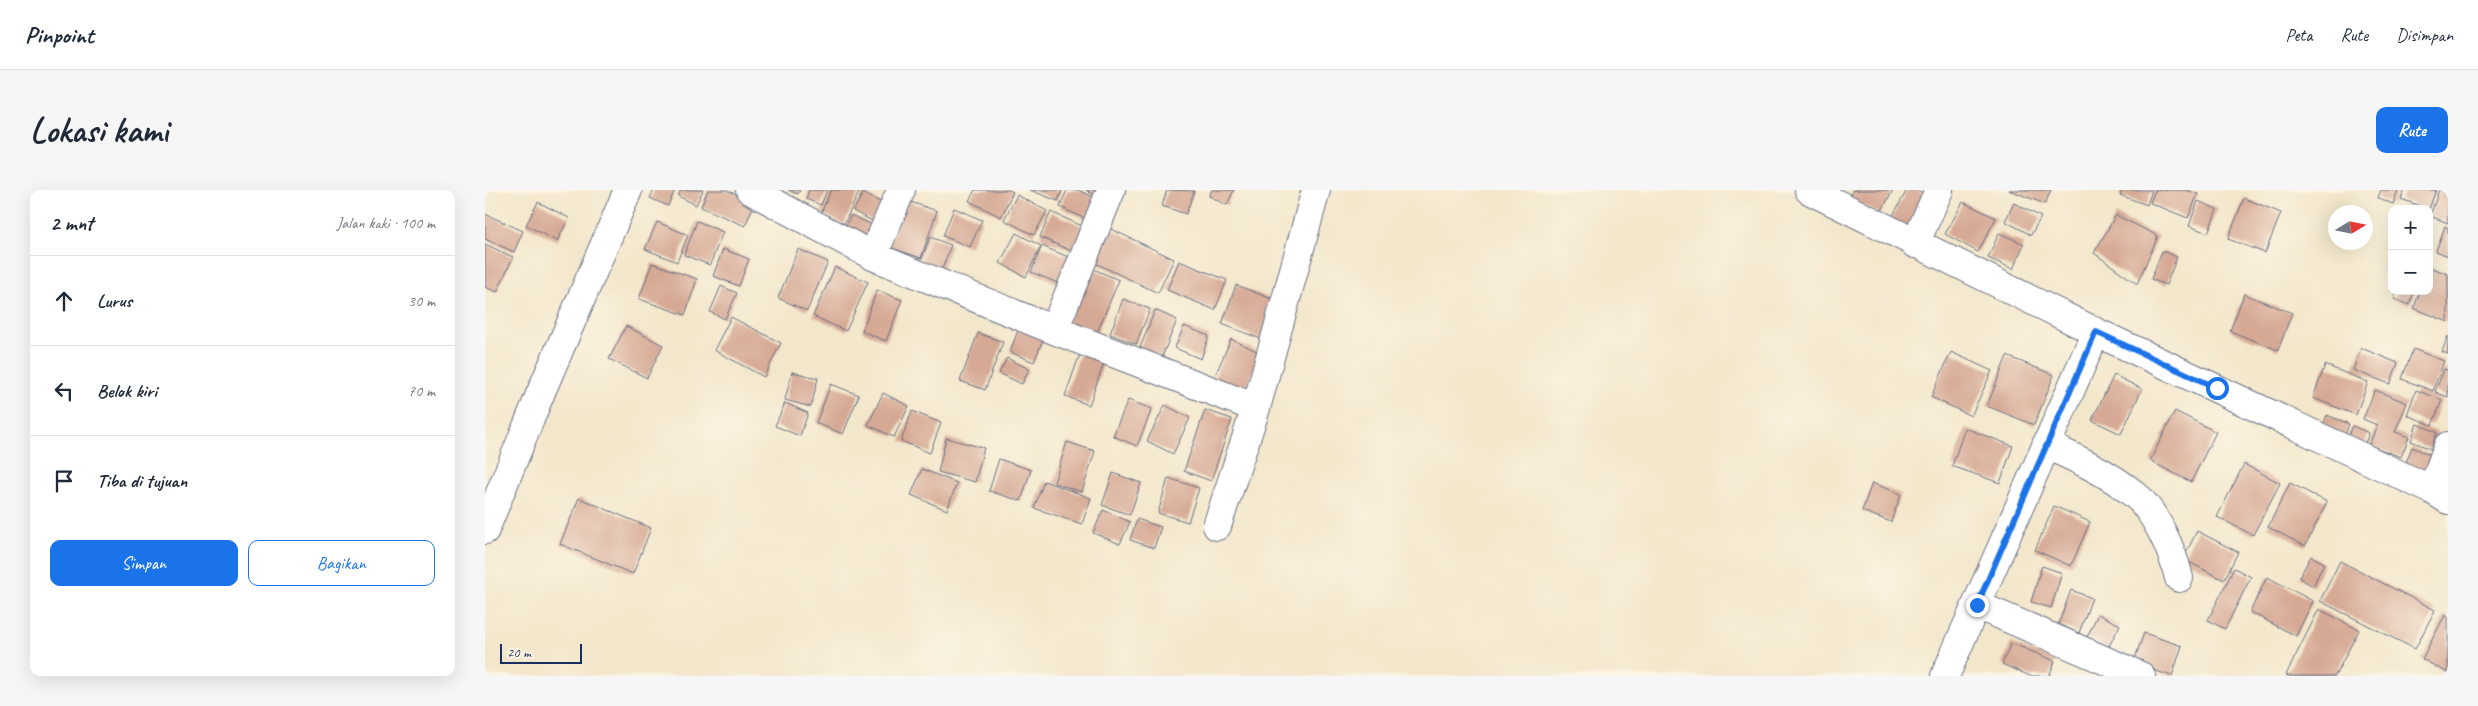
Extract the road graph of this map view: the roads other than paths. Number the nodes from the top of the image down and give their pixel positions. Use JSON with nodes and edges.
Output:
{"nodes":[{"id":1,"x":628,"y":190,"type":"edge"},
{"id":2,"x":901,"y":190,"type":"edge"},
{"id":3,"x":1111,"y":190,"type":"edge"},
{"id":4,"x":1809,"y":190,"type":"edge"},
{"id":5,"x":1939,"y":190,"type":"edge"},
{"id":6,"x":755,"y":191,"type":"edge"},
{"id":7,"x":1308,"y":193,"type":"edge"},
{"id":8,"x":1915,"y":244,"type":"junction"},
{"id":9,"x":873,"y":256,"type":"junction"},
{"id":10,"x":1053,"y":330,"type":"junction"},
{"id":11,"x":2096,"y":332,"type":"junction"},
{"id":12,"x":1256,"y":408,"type":"junction"},
{"id":13,"x":2046,"y":445,"type":"junction"},
{"id":14,"x":2448,"y":446,"type":"edge"},
{"id":15,"x":2440,"y":495,"type":"edge"},
{"id":16,"x":1217,"y":526,"type":"dead end"},
{"id":17,"x":485,"y":530,"type":"edge"},
{"id":18,"x":2179,"y":578,"type":"dead end"},
{"id":19,"x":1977,"y":605,"type":"junction"},
{"id":20,"x":1945,"y":676,"type":"edge"},
{"id":21,"x":2141,"y":676,"type":"edge"}],
"edges":[{"from":1,"to":17,"type":"street"},
{"from":2,"to":9,"type":"street"},
{"from":3,"to":10,"type":"street"},
{"from":4,"to":8,"type":"street"},
{"from":5,"to":8,"type":"street"},
{"from":6,"to":9,"type":"street"},
{"from":7,"to":12,"type":"street"},
{"from":8,"to":11,"type":"street"},
{"from":9,"to":10,"type":"street"},
{"from":10,"to":12,"type":"street"},
{"from":11,"to":13,"type":"street"},
{"from":11,"to":15,"type":"street"},
{"from":12,"to":16,"type":"street"},
{"from":13,"to":18,"type":"street"},
{"from":13,"to":19,"type":"street"},
{"from":14,"to":15,"type":"street"},
{"from":19,"to":20,"type":"street"},
{"from":19,"to":21,"type":"street"}]}
